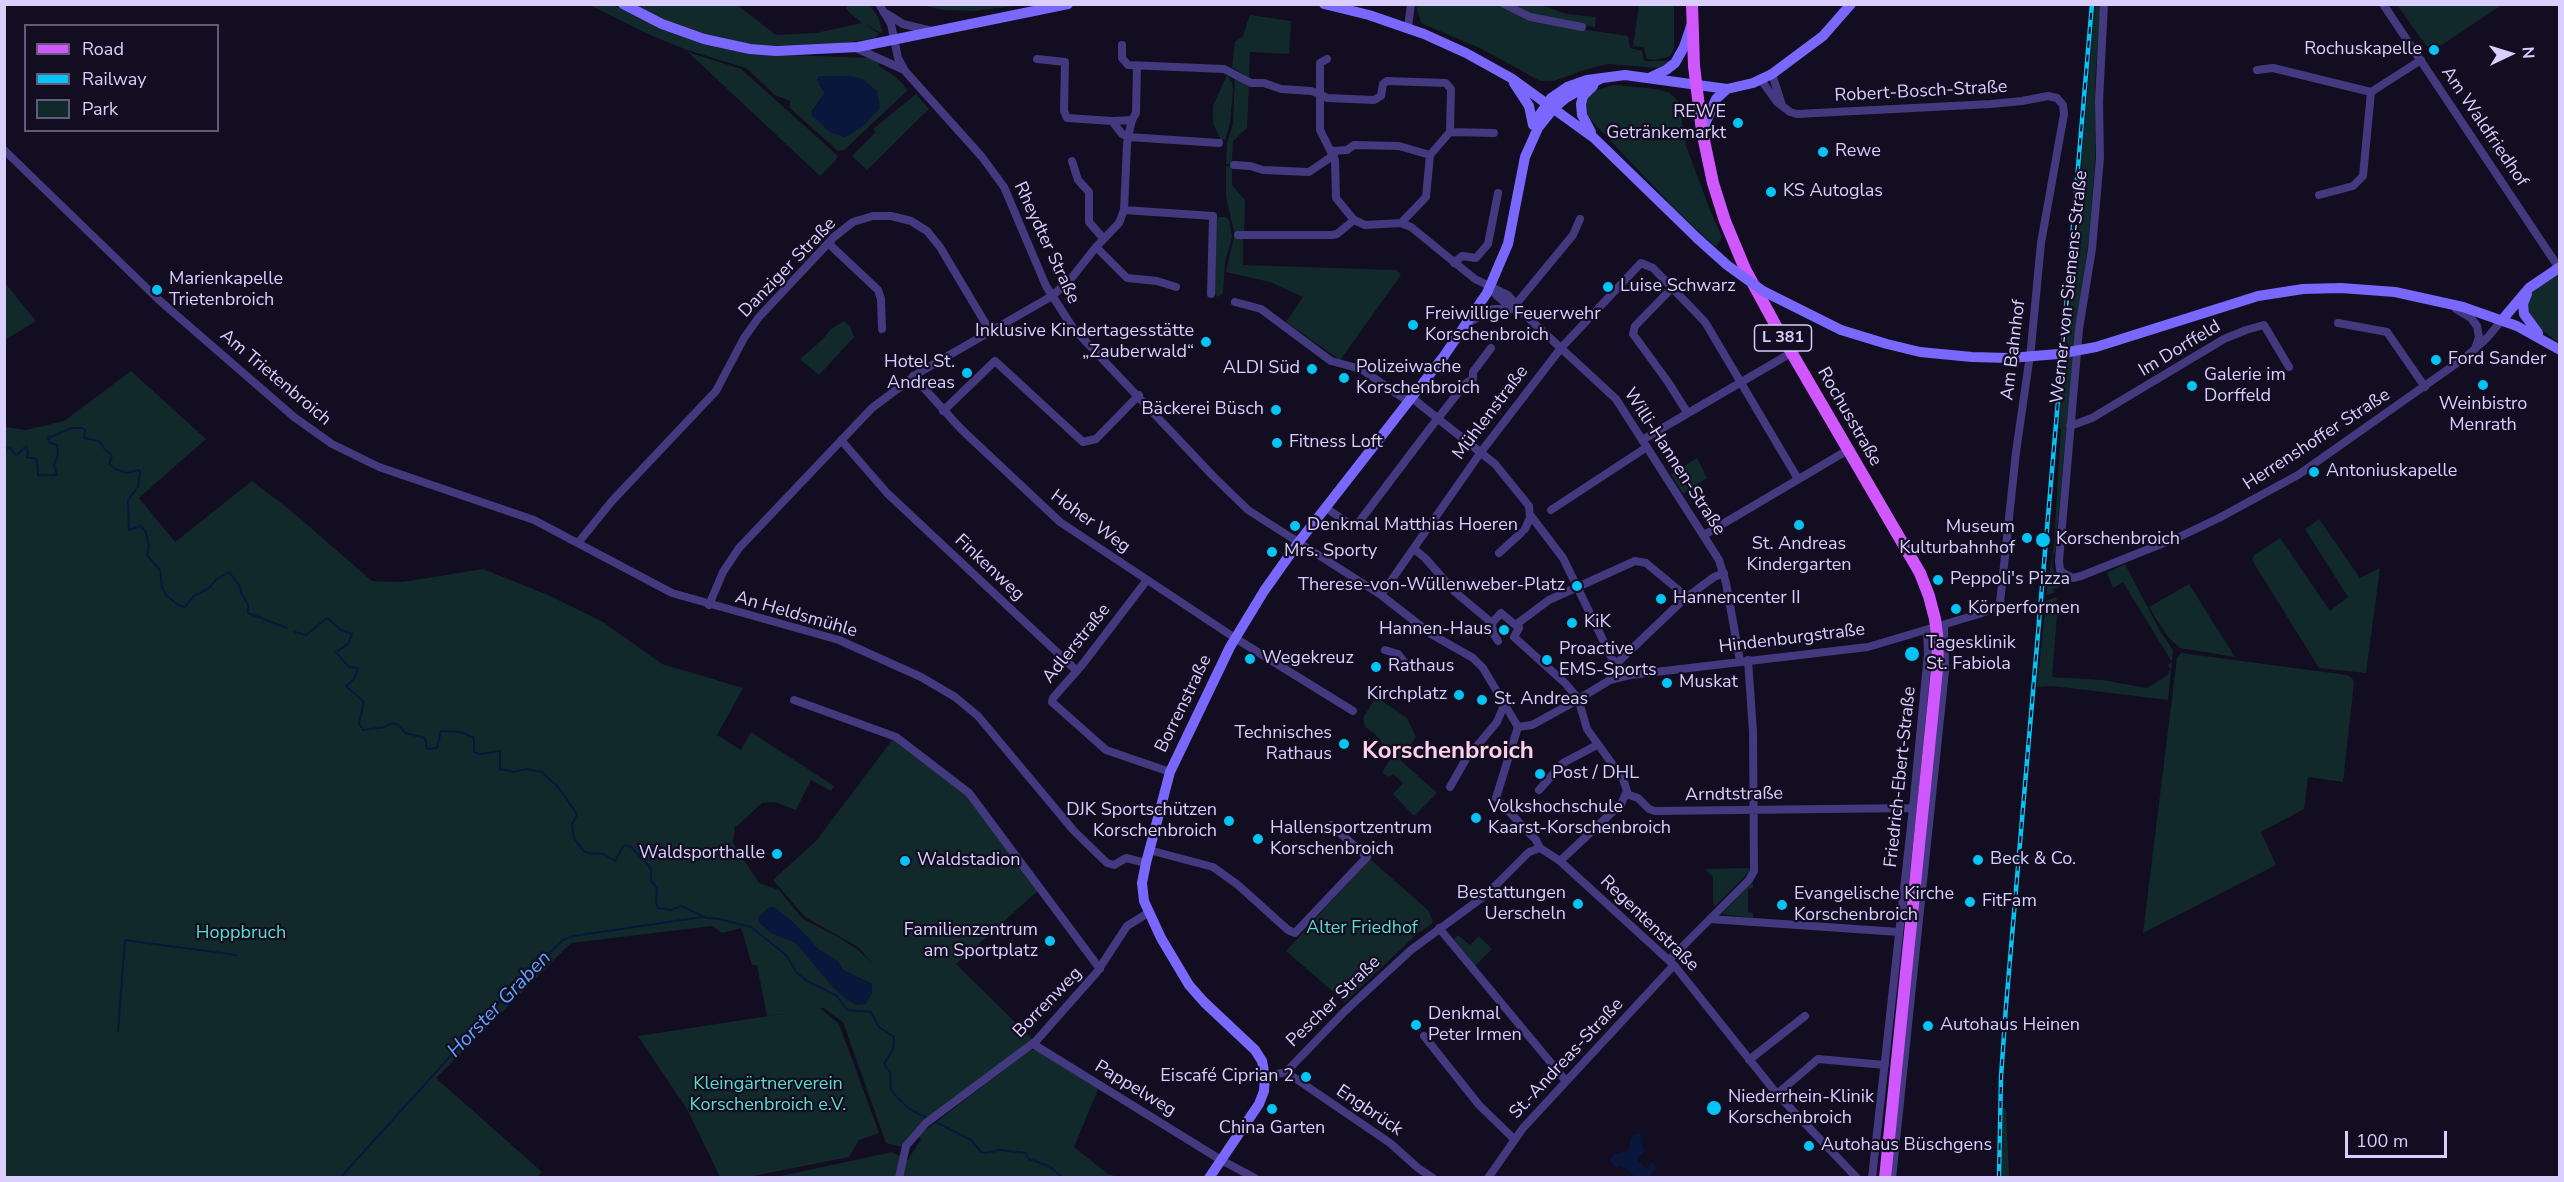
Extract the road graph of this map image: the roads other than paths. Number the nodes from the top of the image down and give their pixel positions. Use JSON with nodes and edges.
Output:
{"nodes":[{"id":1,"x":623,"y":4,"type":"edge"},
{"id":2,"x":879,"y":4,"type":"edge"},
{"id":3,"x":1068,"y":4,"type":"edge"},
{"id":4,"x":1324,"y":4,"type":"edge"},
{"id":5,"x":1412,"y":4,"type":"edge"},
{"id":6,"x":1504,"y":4,"type":"edge"},
{"id":7,"x":1692,"y":4,"type":"edge"},
{"id":8,"x":1851,"y":4,"type":"edge"},
{"id":9,"x":2104,"y":4,"type":"edge"},
{"id":10,"x":2383,"y":4,"type":"edge"},
{"id":11,"x":886,"y":13,"type":"junction"},
{"id":12,"x":1692,"y":20,"type":"junction"},
{"id":13,"x":1408,"y":27,"type":"junction"},
{"id":14,"x":1582,"y":27,"type":"dead end"},
{"id":15,"x":938,"y":32,"type":"junction"},
{"id":16,"x":895,"y":40,"type":"junction"},
{"id":17,"x":1122,"y":45,"type":"dead end"},
{"id":18,"x":854,"y":48,"type":"junction"},
{"id":19,"x":1037,"y":59,"type":"dead end"},
{"id":20,"x":1327,"y":59,"type":"dead end"},
{"id":21,"x":2421,"y":60,"type":"junction"},
{"id":22,"x":1137,"y":66,"type":"junction"},
{"id":23,"x":2257,"y":70,"type":"dead end"},
{"id":24,"x":904,"y":71,"type":"junction"},
{"id":25,"x":1772,"y":74,"type":"junction"},
{"id":26,"x":1511,"y":78,"type":"junction"},
{"id":27,"x":1602,"y":78,"type":"junction"},
{"id":28,"x":1651,"y":78,"type":"junction"},
{"id":29,"x":1761,"y":80,"type":"junction"},
{"id":30,"x":1696,"y":86,"type":"junction"},
{"id":31,"x":1727,"y":89,"type":"junction"},
{"id":32,"x":2372,"y":92,"type":"junction"},
{"id":33,"x":1320,"y":94,"type":"junction"},
{"id":34,"x":2062,"y":104,"type":"joint"},
{"id":35,"x":1550,"y":105,"type":"junction"},
{"id":36,"x":1782,"y":105,"type":"junction"},
{"id":37,"x":1132,"y":120,"type":"junction"},
{"id":38,"x":1112,"y":121,"type":"junction"},
{"id":39,"x":1533,"y":125,"type":"junction"},
{"id":40,"x":1702,"y":130,"type":"junction"},
{"id":41,"x":1450,"y":132,"type":"junction"},
{"id":42,"x":1494,"y":133,"type":"dead end"},
{"id":43,"x":1128,"y":137,"type":"junction"},
{"id":44,"x":1594,"y":138,"type":"junction"},
{"id":45,"x":1219,"y":143,"type":"dead end"},
{"id":46,"x":4,"y":150,"type":"edge"},
{"id":47,"x":1527,"y":152,"type":"junction"},
{"id":48,"x":1333,"y":153,"type":"junction"},
{"id":49,"x":1430,"y":155,"type":"junction"},
{"id":50,"x":1072,"y":161,"type":"dead end"},
{"id":51,"x":1234,"y":165,"type":"dead end"},
{"id":52,"x":1498,"y":193,"type":"dead end"},
{"id":53,"x":2319,"y":195,"type":"dead end"},
{"id":54,"x":1124,"y":210,"type":"junction"},
{"id":55,"x":1581,"y":219,"type":"dead end"},
{"id":56,"x":1353,"y":220,"type":"junction"},
{"id":57,"x":1401,"y":224,"type":"junction"},
{"id":58,"x":1238,"y":235,"type":"dead end"},
{"id":59,"x":1103,"y":238,"type":"junction"},
{"id":60,"x":828,"y":243,"type":"junction"},
{"id":61,"x":1096,"y":247,"type":"junction"},
{"id":62,"x":1454,"y":263,"type":"junction"},
{"id":63,"x":2559,"y":268,"type":"edge"},
{"id":64,"x":1176,"y":287,"type":"dead end"},
{"id":65,"x":1491,"y":287,"type":"junction"},
{"id":66,"x":1673,"y":287,"type":"junction"},
{"id":67,"x":2529,"y":288,"type":"junction"},
{"id":68,"x":1210,"y":294,"type":"dead end"},
{"id":69,"x":1052,"y":296,"type":"junction"},
{"id":70,"x":2439,"y":300,"type":"junction"},
{"id":71,"x":1235,"y":302,"type":"dead end"},
{"id":72,"x":1514,"y":306,"type":"junction"},
{"id":73,"x":2502,"y":320,"type":"junction"},
{"id":74,"x":2338,"y":322,"type":"dead end"},
{"id":75,"x":1469,"y":323,"type":"junction"},
{"id":76,"x":882,"y":328,"type":"dead end"},
{"id":77,"x":990,"y":331,"type":"junction"},
{"id":78,"x":2543,"y":339,"type":"junction"},
{"id":79,"x":1491,"y":348,"type":"dead end"},
{"id":80,"x":1561,"y":348,"type":"junction"},
{"id":81,"x":2475,"y":349,"type":"junction"},
{"id":82,"x":2559,"y":350,"type":"edge"},
{"id":83,"x":1791,"y":353,"type":"junction"},
{"id":84,"x":2289,"y":367,"type":"dead end"},
{"id":85,"x":913,"y":376,"type":"junction"},
{"id":86,"x":1741,"y":381,"type":"junction"},
{"id":87,"x":2425,"y":387,"type":"junction"},
{"id":88,"x":1139,"y":395,"type":"junction"},
{"id":89,"x":1410,"y":400,"type":"junction"},
{"id":90,"x":943,"y":411,"type":"junction"},
{"id":91,"x":1687,"y":412,"type":"junction"},
{"id":92,"x":1438,"y":418,"type":"junction"},
{"id":93,"x":2070,"y":426,"type":"junction"},
{"id":94,"x":841,"y":440,"type":"junction"},
{"id":95,"x":1644,"y":444,"type":"junction"},
{"id":96,"x":1848,"y":450,"type":"junction"},
{"id":97,"x":1481,"y":452,"type":"junction"},
{"id":98,"x":1798,"y":479,"type":"junction"},
{"id":99,"x":1326,"y":508,"type":"junction"},
{"id":100,"x":1533,"y":519,"type":"junction"},
{"id":101,"x":1704,"y":535,"type":"junction"},
{"id":102,"x":578,"y":543,"type":"junction"},
{"id":103,"x":1298,"y":543,"type":"junction"},
{"id":104,"x":1414,"y":549,"type":"junction"},
{"id":105,"x":1499,"y":553,"type":"dead end"},
{"id":106,"x":2062,"y":572,"type":"joint"},
{"id":107,"x":1724,"y":573,"type":"junction"},
{"id":108,"x":1147,"y":580,"type":"junction"},
{"id":109,"x":1577,"y":586,"type":"junction"},
{"id":110,"x":1381,"y":595,"type":"junction"},
{"id":111,"x":1687,"y":597,"type":"junction"},
{"id":112,"x":2001,"y":601,"type":"joint"},
{"id":113,"x":709,"y":605,"type":"junction"},
{"id":114,"x":1492,"y":623,"type":"junction"},
{"id":115,"x":1519,"y":628,"type":"junction"},
{"id":116,"x":1936,"y":628,"type":"junction"},
{"id":117,"x":1235,"y":638,"type":"junction"},
{"id":118,"x":1498,"y":641,"type":"dead end"},
{"id":119,"x":1385,"y":650,"type":"dead end"},
{"id":120,"x":1744,"y":660,"type":"junction"},
{"id":121,"x":1406,"y":664,"type":"dead end"},
{"id":122,"x":1615,"y":665,"type":"junction"},
{"id":123,"x":1077,"y":671,"type":"junction"},
{"id":124,"x":1621,"y":677,"type":"junction"},
{"id":125,"x":794,"y":700,"type":"dead end"},
{"id":126,"x":1578,"y":700,"type":"junction"},
{"id":127,"x":1505,"y":702,"type":"junction"},
{"id":128,"x":1353,"y":711,"type":"dead end"},
{"id":129,"x":1518,"y":728,"type":"junction"},
{"id":130,"x":1597,"y":745,"type":"junction"},
{"id":131,"x":1170,"y":772,"type":"junction"},
{"id":132,"x":1450,"y":787,"type":"dead end"},
{"id":133,"x":1539,"y":790,"type":"dead end"},
{"id":134,"x":1626,"y":794,"type":"junction"},
{"id":135,"x":1913,"y":808,"type":"junction"},
{"id":136,"x":1754,"y":810,"type":"junction"},
{"id":137,"x":1331,"y":825,"type":"dead end"},
{"id":138,"x":1540,"y":848,"type":"junction"},
{"id":139,"x":1149,"y":850,"type":"junction"},
{"id":140,"x":1560,"y":861,"type":"junction"},
{"id":141,"x":1146,"y":862,"type":"junction"},
{"id":142,"x":1148,"y":913,"type":"junction"},
{"id":143,"x":1710,"y":919,"type":"junction"},
{"id":144,"x":1439,"y":928,"type":"junction"},
{"id":145,"x":1899,"y":932,"type":"junction"},
{"id":146,"x":1671,"y":962,"type":"junction"},
{"id":147,"x":1100,"y":969,"type":"junction"},
{"id":148,"x":1805,"y":1016,"type":"dead end"},
{"id":149,"x":1424,"y":1036,"type":"dead end"},
{"id":150,"x":1033,"y":1044,"type":"junction"},
{"id":151,"x":1749,"y":1060,"type":"junction"},
{"id":152,"x":1885,"y":1065,"type":"junction"},
{"id":153,"x":1286,"y":1072,"type":"junction"},
{"id":154,"x":1265,"y":1077,"type":"junction"},
{"id":155,"x":1566,"y":1081,"type":"junction"},
{"id":156,"x":1777,"y":1094,"type":"junction"},
{"id":157,"x":1514,"y":1138,"type":"junction"},
{"id":158,"x":1221,"y":1160,"type":"junction"},
{"id":159,"x":899,"y":1178,"type":"edge"},
{"id":160,"x":1209,"y":1178,"type":"edge"},
{"id":161,"x":1256,"y":1178,"type":"edge"},
{"id":162,"x":1433,"y":1178,"type":"edge"},
{"id":163,"x":1488,"y":1178,"type":"edge"},
{"id":164,"x":1857,"y":1178,"type":"edge"},
{"id":165,"x":1872,"y":1178,"type":"edge"},
{"id":166,"x":1885,"y":1178,"type":"edge"},
{"id":167,"x":1892,"y":1178,"type":"edge"}],
"edges":[{"from":1,"to":18,"type":"main road"},
{"from":2,"to":11,"type":"street","name":"Rheydter Straße"},
{"from":3,"to":15,"type":"main road"},
{"from":4,"to":13,"type":"main road"},
{"from":5,"to":13,"type":"street"},
{"from":6,"to":14,"type":"street"},
{"from":7,"to":12,"type":"main road","number":"L 381"},
{"from":8,"to":25,"type":"main road"},
{"from":9,"to":93,"type":"street","name":"Werner-von-Siemens-Straße"},
{"from":10,"to":21,"type":"street","name":"Am Waldfriedhof"},
{"from":11,"to":15,"type":"street"},
{"from":11,"to":16,"type":"street","name":"Rheydter Straße"},
{"from":12,"to":28,"type":"main road"},
{"from":12,"to":30,"type":"main road","number":"L 381"},
{"from":13,"to":26,"type":"main road"},
{"from":15,"to":16,"type":"main road"},
{"from":16,"to":18,"type":"main road"},
{"from":16,"to":24,"type":"street","name":"Rheydter Straße"},
{"from":17,"to":22,"type":"street"},
{"from":18,"to":24,"type":"street"},
{"from":19,"to":38,"type":"street"},
{"from":20,"to":33,"type":"street"},
{"from":21,"to":32,"type":"street"},
{"from":21,"to":63,"type":"street","name":"Am Waldfriedhof"},
{"from":22,"to":33,"type":"street"},
{"from":22,"to":37,"type":"street"},
{"from":23,"to":32,"type":"street"},
{"from":24,"to":69,"type":"street","name":"Rheydter Straße"},
{"from":25,"to":29,"type":"main road"},
{"from":25,"to":36,"type":"street"},
{"from":26,"to":35,"type":"main road"},
{"from":26,"to":39,"type":"main road"},
{"from":27,"to":28,"type":"main road"},
{"from":27,"to":35,"type":"main road"},
{"from":27,"to":44,"type":"main road"},
{"from":28,"to":30,"type":"main road"},
{"from":29,"to":31,"type":"main road"},
{"from":29,"to":36,"type":"street"},
{"from":30,"to":31,"type":"main road"},
{"from":30,"to":40,"type":"main road","name":"Rochusstraße","number":"L 381"},
{"from":31,"to":40,"type":"main road"},
{"from":32,"to":53,"type":"street"},
{"from":33,"to":41,"type":"street"},
{"from":33,"to":48,"type":"street"},
{"from":34,"to":36,"type":"street","name":"Robert-Bosch-Straße"},
{"from":34,"to":112,"type":"street","name":"Am Bahnhof"},
{"from":35,"to":39,"type":"main road"},
{"from":35,"to":44,"type":"main road"},
{"from":35,"to":47,"type":"main road"},
{"from":37,"to":38,"type":"street"},
{"from":37,"to":43,"type":"street"},
{"from":38,"to":43,"type":"street"},
{"from":39,"to":47,"type":"main road"},
{"from":40,"to":83,"type":"main road","name":"Rochusstraße","number":"L 381"},
{"from":41,"to":42,"type":"street"},
{"from":41,"to":49,"type":"street"},
{"from":43,"to":45,"type":"street"},
{"from":43,"to":54,"type":"street"},
{"from":44,"to":70,"type":"main road","bridge":true},
{"from":46,"to":102,"type":"street","name":"Am Trietenbroich"},
{"from":47,"to":65,"type":"main road","name":"Borrenstraße"},
{"from":48,"to":49,"type":"street"},
{"from":48,"to":51,"type":"street"},
{"from":48,"to":56,"type":"street"},
{"from":49,"to":57,"type":"street"},
{"from":50,"to":59,"type":"street"},
{"from":52,"to":62,"type":"street"},
{"from":54,"to":59,"type":"street"},
{"from":54,"to":68,"type":"street"},
{"from":55,"to":72,"type":"street"},
{"from":56,"to":57,"type":"street"},
{"from":56,"to":58,"type":"street"},
{"from":57,"to":62,"type":"street","name":"Willi-Hannen-Straße"},
{"from":59,"to":61,"type":"street"},
{"from":60,"to":76,"type":"street"},
{"from":60,"to":77,"type":"street","name":"Danziger Straße"},
{"from":60,"to":102,"type":"street","name":"Danziger Straße"},
{"from":61,"to":64,"type":"street"},
{"from":61,"to":69,"type":"street"},
{"from":62,"to":65,"type":"street","name":"Willi-Hannen-Straße"},
{"from":63,"to":67,"type":"main road"},
{"from":65,"to":72,"type":"street","name":"Willi-Hannen-Straße"},
{"from":65,"to":75,"type":"main road","name":"Borrenstraße"},
{"from":66,"to":80,"type":"street","name":"Mühlenstraße"},
{"from":66,"to":86,"type":"street"},
{"from":66,"to":91,"type":"street"},
{"from":67,"to":73,"type":"main road"},
{"from":67,"to":78,"type":"main road"},
{"from":69,"to":77,"type":"street"},
{"from":69,"to":88,"type":"street","name":"Rheydter Straße"},
{"from":70,"to":73,"type":"main road"},
{"from":70,"to":81,"type":"street"},
{"from":71,"to":89,"type":"street"},
{"from":72,"to":75,"type":"street"},
{"from":72,"to":80,"type":"street","name":"Willi-Hannen-Straße"},
{"from":73,"to":78,"type":"main road"},
{"from":73,"to":81,"type":"street","name":"Herrenshoffer Straße"},
{"from":74,"to":87,"type":"street"},
{"from":75,"to":89,"type":"main road","name":"Borrenstraße"},
{"from":77,"to":85,"type":"street"},
{"from":78,"to":82,"type":"main road"},
{"from":79,"to":92,"type":"street"},
{"from":80,"to":95,"type":"street","name":"Willi-Hannen-Straße"},
{"from":80,"to":97,"type":"street","name":"Mühlenstraße"},
{"from":81,"to":87,"type":"street","name":"Herrenshoffer Straße"},
{"from":83,"to":86,"type":"street"},
{"from":83,"to":96,"type":"main road","name":"Rochusstraße","number":"L 381"},
{"from":84,"to":93,"type":"street","name":"Im Dorffeld"},
{"from":85,"to":90,"type":"street","name":"Hoher Weg"},
{"from":85,"to":94,"type":"street"},
{"from":86,"to":91,"type":"street"},
{"from":86,"to":98,"type":"street"},
{"from":87,"to":106,"type":"street","name":"Herrenshoffer Straße"},
{"from":88,"to":90,"type":"street"},
{"from":88,"to":103,"type":"street","name":"Rheydter Straße"},
{"from":89,"to":92,"type":"street"},
{"from":89,"to":99,"type":"main road","name":"Borrenstraße"},
{"from":90,"to":108,"type":"street","name":"Hoher Weg"},
{"from":91,"to":95,"type":"street"},
{"from":92,"to":97,"type":"street"},
{"from":92,"to":99,"type":"street"},
{"from":93,"to":106,"type":"street","name":"Werner-von-Siemens-Straße"},
{"from":94,"to":113,"type":"street"},
{"from":94,"to":123,"type":"street","name":"Finkenweg"},
{"from":95,"to":100,"type":"street"},
{"from":95,"to":101,"type":"street","name":"Willi-Hannen-Straße"},
{"from":96,"to":98,"type":"street"},
{"from":96,"to":116,"type":"main road","name":"Rochusstraße","number":"L 381"},
{"from":97,"to":100,"type":"street"},
{"from":97,"to":104,"type":"street","name":"Mühlenstraße"},
{"from":98,"to":101,"type":"street"},
{"from":99,"to":103,"type":"main road","name":"Borrenstraße"},
{"from":100,"to":105,"type":"street"},
{"from":100,"to":109,"type":"street"},
{"from":101,"to":107,"type":"street","name":"Willi-Hannen-Straße"},
{"from":102,"to":113,"type":"street","name":"Am Trietenbroich"},
{"from":103,"to":110,"type":"street","name":"Rheydter Straße"},
{"from":103,"to":117,"type":"main road","name":"Borrenstraße"},
{"from":104,"to":110,"type":"street","name":"Mühlenstraße"},
{"from":104,"to":114,"type":"street"},
{"from":107,"to":111,"type":"street"},
{"from":107,"to":120,"type":"street","name":"Willi-Hannen-Straße"},
{"from":108,"to":117,"type":"street","name":"Hoher Weg"},
{"from":108,"to":123,"type":"street","name":"Adlerstraße"},
{"from":109,"to":111,"type":"street"},
{"from":109,"to":115,"type":"street"},
{"from":109,"to":122,"type":"street"},
{"from":110,"to":127,"type":"street","name":"Rheydter Straße"},
{"from":111,"to":122,"type":"street"},
{"from":112,"to":116,"type":"street","name":"Hindenburgstraße"},
{"from":113,"to":141,"type":"street","name":"An Heldsmühle"},
{"from":114,"to":115,"type":"street"},
{"from":114,"to":118,"type":"street"},
{"from":115,"to":126,"type":"street"},
{"from":116,"to":120,"type":"street","name":"Hindenburgstraße"},
{"from":116,"to":135,"type":"street","name":"Friedrich-Ebert-Straße"},
{"from":116,"to":166,"type":"main road","number":"L 381"},
{"from":116,"to":167,"type":"street","name":"Friedrich-Ebert-Straße"},
{"from":117,"to":128,"type":"street","name":"Hoher Weg"},
{"from":117,"to":131,"type":"main road","name":"Borrenstraße"},
{"from":119,"to":121,"type":"street"},
{"from":120,"to":124,"type":"street","name":"Hindenburgstraße"},
{"from":120,"to":136,"type":"street","name":"Willi-Hannen-Straße"},
{"from":122,"to":124,"type":"street"},
{"from":123,"to":131,"type":"street","name":"Adlerstraße"},
{"from":124,"to":126,"type":"street","name":"Hindenburgstraße"},
{"from":125,"to":147,"type":"street"},
{"from":126,"to":129,"type":"street","name":"Hindenburgstraße"},
{"from":126,"to":130,"type":"street"},
{"from":127,"to":129,"type":"street","name":"Rheydter Straße"},
{"from":127,"to":132,"type":"street"},
{"from":129,"to":138,"type":"street","name":"Regentenstraße"},
{"from":130,"to":133,"type":"street"},
{"from":130,"to":134,"type":"street"},
{"from":131,"to":139,"type":"main road","name":"Borrenstraße"},
{"from":134,"to":136,"type":"street","name":"Arndtstraße"},
{"from":134,"to":140,"type":"street"},
{"from":135,"to":136,"type":"street","name":"Arndtstraße"},
{"from":135,"to":145,"type":"street","name":"Friedrich-Ebert-Straße"},
{"from":136,"to":143,"type":"street","name":"St.-Andreas-Straße"},
{"from":137,"to":139,"type":"street"},
{"from":138,"to":140,"type":"street","name":"Regentenstraße"},
{"from":138,"to":144,"type":"street","name":"Pescher Straße"},
{"from":139,"to":141,"type":"main road","name":"Borrenstraße"},
{"from":140,"to":146,"type":"street","name":"Regentenstraße"},
{"from":141,"to":142,"type":"main road","name":"Borrenstraße"},
{"from":142,"to":147,"type":"street","name":"Borrenweg"},
{"from":142,"to":154,"type":"main road"},
{"from":143,"to":145,"type":"street"},
{"from":143,"to":146,"type":"street","name":"St.-Andreas-Straße"},
{"from":144,"to":153,"type":"street","name":"Pescher Straße"},
{"from":144,"to":155,"type":"street"},
{"from":145,"to":152,"type":"street","name":"Friedrich-Ebert-Straße"},
{"from":146,"to":151,"type":"street","name":"Regentenstraße"},
{"from":146,"to":155,"type":"street","name":"St.-Andreas-Straße"},
{"from":147,"to":150,"type":"street","name":"Borrenweg"},
{"from":148,"to":151,"type":"street"},
{"from":149,"to":157,"type":"street"},
{"from":150,"to":158,"type":"street","name":"Pappelweg"},
{"from":150,"to":159,"type":"street","name":"Borrenweg"},
{"from":151,"to":156,"type":"street","name":"Regentenstraße"},
{"from":152,"to":156,"type":"street"},
{"from":152,"to":165,"type":"street","name":"Friedrich-Ebert-Straße"},
{"from":153,"to":154,"type":"street","name":"Pescher Straße"},
{"from":153,"to":162,"type":"street","name":"Engbrück"},
{"from":154,"to":158,"type":"main road"},
{"from":155,"to":157,"type":"street","name":"St.-Andreas-Straße"},
{"from":156,"to":164,"type":"street","name":"Regentenstraße"},
{"from":157,"to":163,"type":"street","name":"St.-Andreas-Straße"},
{"from":158,"to":160,"type":"main road"},
{"from":158,"to":161,"type":"street","name":"Pappelweg"}]}
